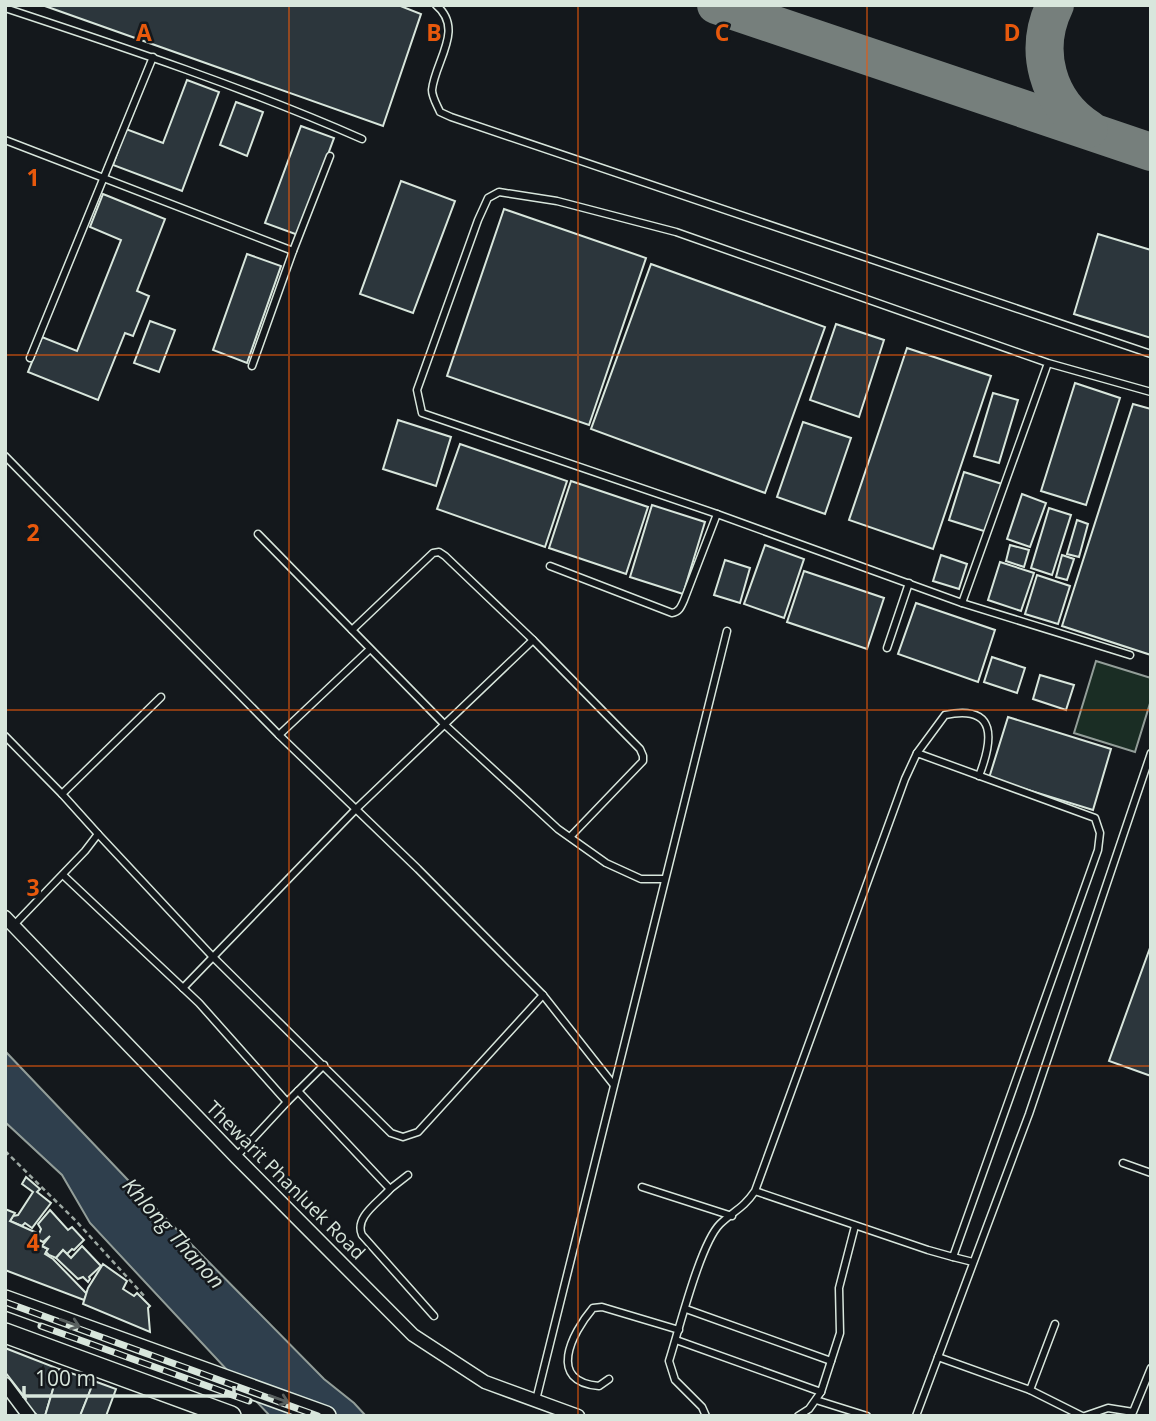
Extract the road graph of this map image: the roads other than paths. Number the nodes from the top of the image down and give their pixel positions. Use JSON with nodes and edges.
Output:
{"nodes":[{"id":1,"x":436,"y":5,"type":"edge"},
{"id":2,"x":5,"y":8,"type":"edge"},
{"id":3,"x":153,"y":57,"type":"junction"},
{"id":4,"x":362,"y":139,"type":"dead end"},
{"id":5,"x":5,"y":140,"type":"edge"},
{"id":6,"x":330,"y":156,"type":"dead end"},
{"id":7,"x":102,"y":177,"type":"junction"},
{"id":8,"x":293,"y":251,"type":"junction"},
{"id":9,"x":1151,"y":354,"type":"edge"},
{"id":10,"x":30,"y":358,"type":"dead end"},
{"id":11,"x":1048,"y":363,"type":"junction"},
{"id":12,"x":252,"y":366,"type":"dead end"},
{"id":13,"x":1151,"y":392,"type":"edge"},
{"id":14,"x":5,"y":456,"type":"edge"},
{"id":15,"x":718,"y":514,"type":"junction"},
{"id":16,"x":258,"y":534,"type":"dead end"},
{"id":17,"x":550,"y":566,"type":"dead end"},
{"id":18,"x":909,"y":583,"type":"junction"},
{"id":19,"x":962,"y":603,"type":"junction"},
{"id":20,"x":352,"y":630,"type":"junction"},
{"id":21,"x":727,"y":631,"type":"dead end"},
{"id":22,"x":533,"y":640,"type":"junction"},
{"id":23,"x":887,"y":648,"type":"dead end"},
{"id":24,"x":370,"y":649,"type":"junction"},
{"id":25,"x":1130,"y":656,"type":"dead end"},
{"id":26,"x":161,"y":697,"type":"dead end"},
{"id":27,"x":445,"y":725,"type":"junction"},
{"id":28,"x":279,"y":735,"type":"junction"},
{"id":29,"x":5,"y":737,"type":"edge"},
{"id":30,"x":916,"y":753,"type":"junction"},
{"id":31,"x":1151,"y":753,"type":"edge"},
{"id":32,"x":979,"y":776,"type":"junction"},
{"id":33,"x":62,"y":794,"type":"junction"},
{"id":34,"x":356,"y":809,"type":"junction"},
{"id":35,"x":98,"y":834,"type":"junction"},
{"id":36,"x":570,"y":837,"type":"junction"},
{"id":37,"x":62,"y":875,"type":"junction"},
{"id":38,"x":664,"y":879,"type":"junction"},
{"id":39,"x":9,"y":921,"type":"edge"},
{"id":40,"x":212,"y":956,"type":"junction"},
{"id":41,"x":183,"y":988,"type":"junction"},
{"id":42,"x":543,"y":995,"type":"junction"},
{"id":43,"x":324,"y":1065,"type":"junction"},
{"id":44,"x":613,"y":1084,"type":"junction"},
{"id":45,"x":298,"y":1091,"type":"junction"},
{"id":46,"x":287,"y":1102,"type":"junction"},
{"id":47,"x":236,"y":1157,"type":"junction"},
{"id":48,"x":1124,"y":1163,"type":"dead end"},
{"id":49,"x":1151,"y":1173,"type":"edge"},
{"id":50,"x":408,"y":1175,"type":"dead end"},
{"id":51,"x":642,"y":1187,"type":"dead end"},
{"id":52,"x":390,"y":1189,"type":"junction"},
{"id":53,"x":755,"y":1191,"type":"junction"},
{"id":54,"x":732,"y":1216,"type":"junction"},
{"id":55,"x":855,"y":1226,"type":"junction"},
{"id":56,"x":953,"y":1257,"type":"junction"},
{"id":57,"x":973,"y":1262,"type":"junction"},
{"id":58,"x":5,"y":1300,"type":"edge"},
{"id":59,"x":686,"y":1309,"type":"junction"},
{"id":60,"x":434,"y":1316,"type":"dead end"},
{"id":61,"x":1055,"y":1324,"type":"dead end"},
{"id":62,"x":679,"y":1330,"type":"junction"},
{"id":63,"x":5,"y":1333,"type":"edge"},
{"id":64,"x":676,"y":1340,"type":"junction"},
{"id":65,"x":938,"y":1357,"type":"junction"},
{"id":66,"x":831,"y":1361,"type":"junction"},
{"id":67,"x":1151,"y":1367,"type":"edge"},
{"id":68,"x":609,"y":1379,"type":"dead end"},
{"id":69,"x":5,"y":1384,"type":"edge"},
{"id":70,"x":1030,"y":1390,"type":"junction"},
{"id":71,"x":821,"y":1392,"type":"junction"},
{"id":72,"x":536,"y":1400,"type":"junction"},
{"id":73,"x":816,"y":1400,"type":"junction"},
{"id":74,"x":1133,"y":1412,"type":"junction"},
{"id":75,"x":29,"y":1416,"type":"edge"},
{"id":76,"x":230,"y":1416,"type":"edge"},
{"id":77,"x":326,"y":1416,"type":"edge"},
{"id":78,"x":578,"y":1416,"type":"edge"},
{"id":79,"x":706,"y":1416,"type":"edge"},
{"id":80,"x":798,"y":1416,"type":"edge"},
{"id":81,"x":867,"y":1416,"type":"edge"},
{"id":82,"x":916,"y":1416,"type":"edge"},
{"id":83,"x":1084,"y":1416,"type":"edge"},
{"id":84,"x":1140,"y":1416,"type":"edge"}],
"edges":[{"from":1,"to":9,"type":"lane"},
{"from":2,"to":3,"type":"lane"},
{"from":3,"to":4,"type":"lane"},
{"from":3,"to":7,"type":"lane"},
{"from":5,"to":7,"type":"lane"},
{"from":6,"to":8,"type":"lane"},
{"from":7,"to":8,"type":"lane"},
{"from":7,"to":10,"type":"lane"},
{"from":8,"to":12,"type":"lane"},
{"from":11,"to":13,"type":"lane"},
{"from":11,"to":15,"type":"lane"},
{"from":11,"to":19,"type":"lane"},
{"from":14,"to":28,"type":"lane"},
{"from":15,"to":17,"type":"lane"},
{"from":15,"to":18,"type":"lane"},
{"from":16,"to":20,"type":"lane"},
{"from":18,"to":19,"type":"lane"},
{"from":18,"to":23,"type":"lane"},
{"from":19,"to":25,"type":"lane"},
{"from":20,"to":22,"type":"lane"},
{"from":20,"to":24,"type":"lane"},
{"from":21,"to":38,"type":"lane"},
{"from":22,"to":27,"type":"lane"},
{"from":22,"to":36,"type":"lane"},
{"from":24,"to":27,"type":"lane"},
{"from":24,"to":28,"type":"lane"},
{"from":26,"to":33,"type":"lane"},
{"from":27,"to":34,"type":"lane"},
{"from":27,"to":36,"type":"lane"},
{"from":28,"to":34,"type":"lane"},
{"from":29,"to":33,"type":"lane"},
{"from":30,"to":32,"type":"lane"},
{"from":30,"to":32,"type":"lane"},
{"from":30,"to":53,"type":"lane"},
{"from":31,"to":57,"type":"lane"},
{"from":32,"to":56,"type":"lane"},
{"from":33,"to":35,"type":"lane"},
{"from":34,"to":40,"type":"lane"},
{"from":34,"to":42,"type":"lane"},
{"from":35,"to":37,"type":"lane"},
{"from":35,"to":40,"type":"lane"},
{"from":36,"to":38,"type":"lane"},
{"from":37,"to":39,"type":"lane"},
{"from":37,"to":41,"type":"lane"},
{"from":38,"to":44,"type":"lane"},
{"from":39,"to":47,"type":"street","name":"Thewarit Phanluek Road"},
{"from":40,"to":41,"type":"lane"},
{"from":40,"to":43,"type":"lane"},
{"from":41,"to":46,"type":"lane"},
{"from":42,"to":43,"type":"lane"},
{"from":42,"to":44,"type":"lane"},
{"from":43,"to":45,"type":"lane"},
{"from":44,"to":72,"type":"lane"},
{"from":45,"to":46,"type":"lane"},
{"from":45,"to":52,"type":"lane"},
{"from":46,"to":47,"type":"lane"},
{"from":47,"to":72,"type":"street","name":"Thewarit Phanluek Road"},
{"from":48,"to":49,"type":"lane"},
{"from":50,"to":52,"type":"lane"},
{"from":51,"to":54,"type":"lane"},
{"from":52,"to":60,"type":"lane"},
{"from":53,"to":54,"type":"lane"},
{"from":53,"to":55,"type":"lane"},
{"from":54,"to":59,"type":"lane"},
{"from":55,"to":56,"type":"lane"},
{"from":55,"to":66,"type":"lane"},
{"from":56,"to":57,"type":"lane"},
{"from":57,"to":65,"type":"lane"},
{"from":58,"to":77,"type":"main road","one_way":true},
{"from":59,"to":62,"type":"lane"},
{"from":59,"to":66,"type":"lane"},
{"from":61,"to":70,"type":"lane"},
{"from":62,"to":64,"type":"lane"},
{"from":62,"to":68,"type":"lane"},
{"from":63,"to":76,"type":"main road"},
{"from":64,"to":71,"type":"lane"},
{"from":64,"to":79,"type":"lane"},
{"from":65,"to":70,"type":"lane"},
{"from":65,"to":82,"type":"lane"},
{"from":66,"to":71,"type":"lane"},
{"from":67,"to":74,"type":"lane"},
{"from":69,"to":75,"type":"street"},
{"from":70,"to":83,"type":"lane"},
{"from":71,"to":73,"type":"lane"},
{"from":72,"to":78,"type":"street","name":"Thewarit Phanluek Road"},
{"from":73,"to":80,"type":"lane"},
{"from":73,"to":81,"type":"lane"},
{"from":74,"to":83,"type":"lane"},
{"from":74,"to":84,"type":"lane"}]}
